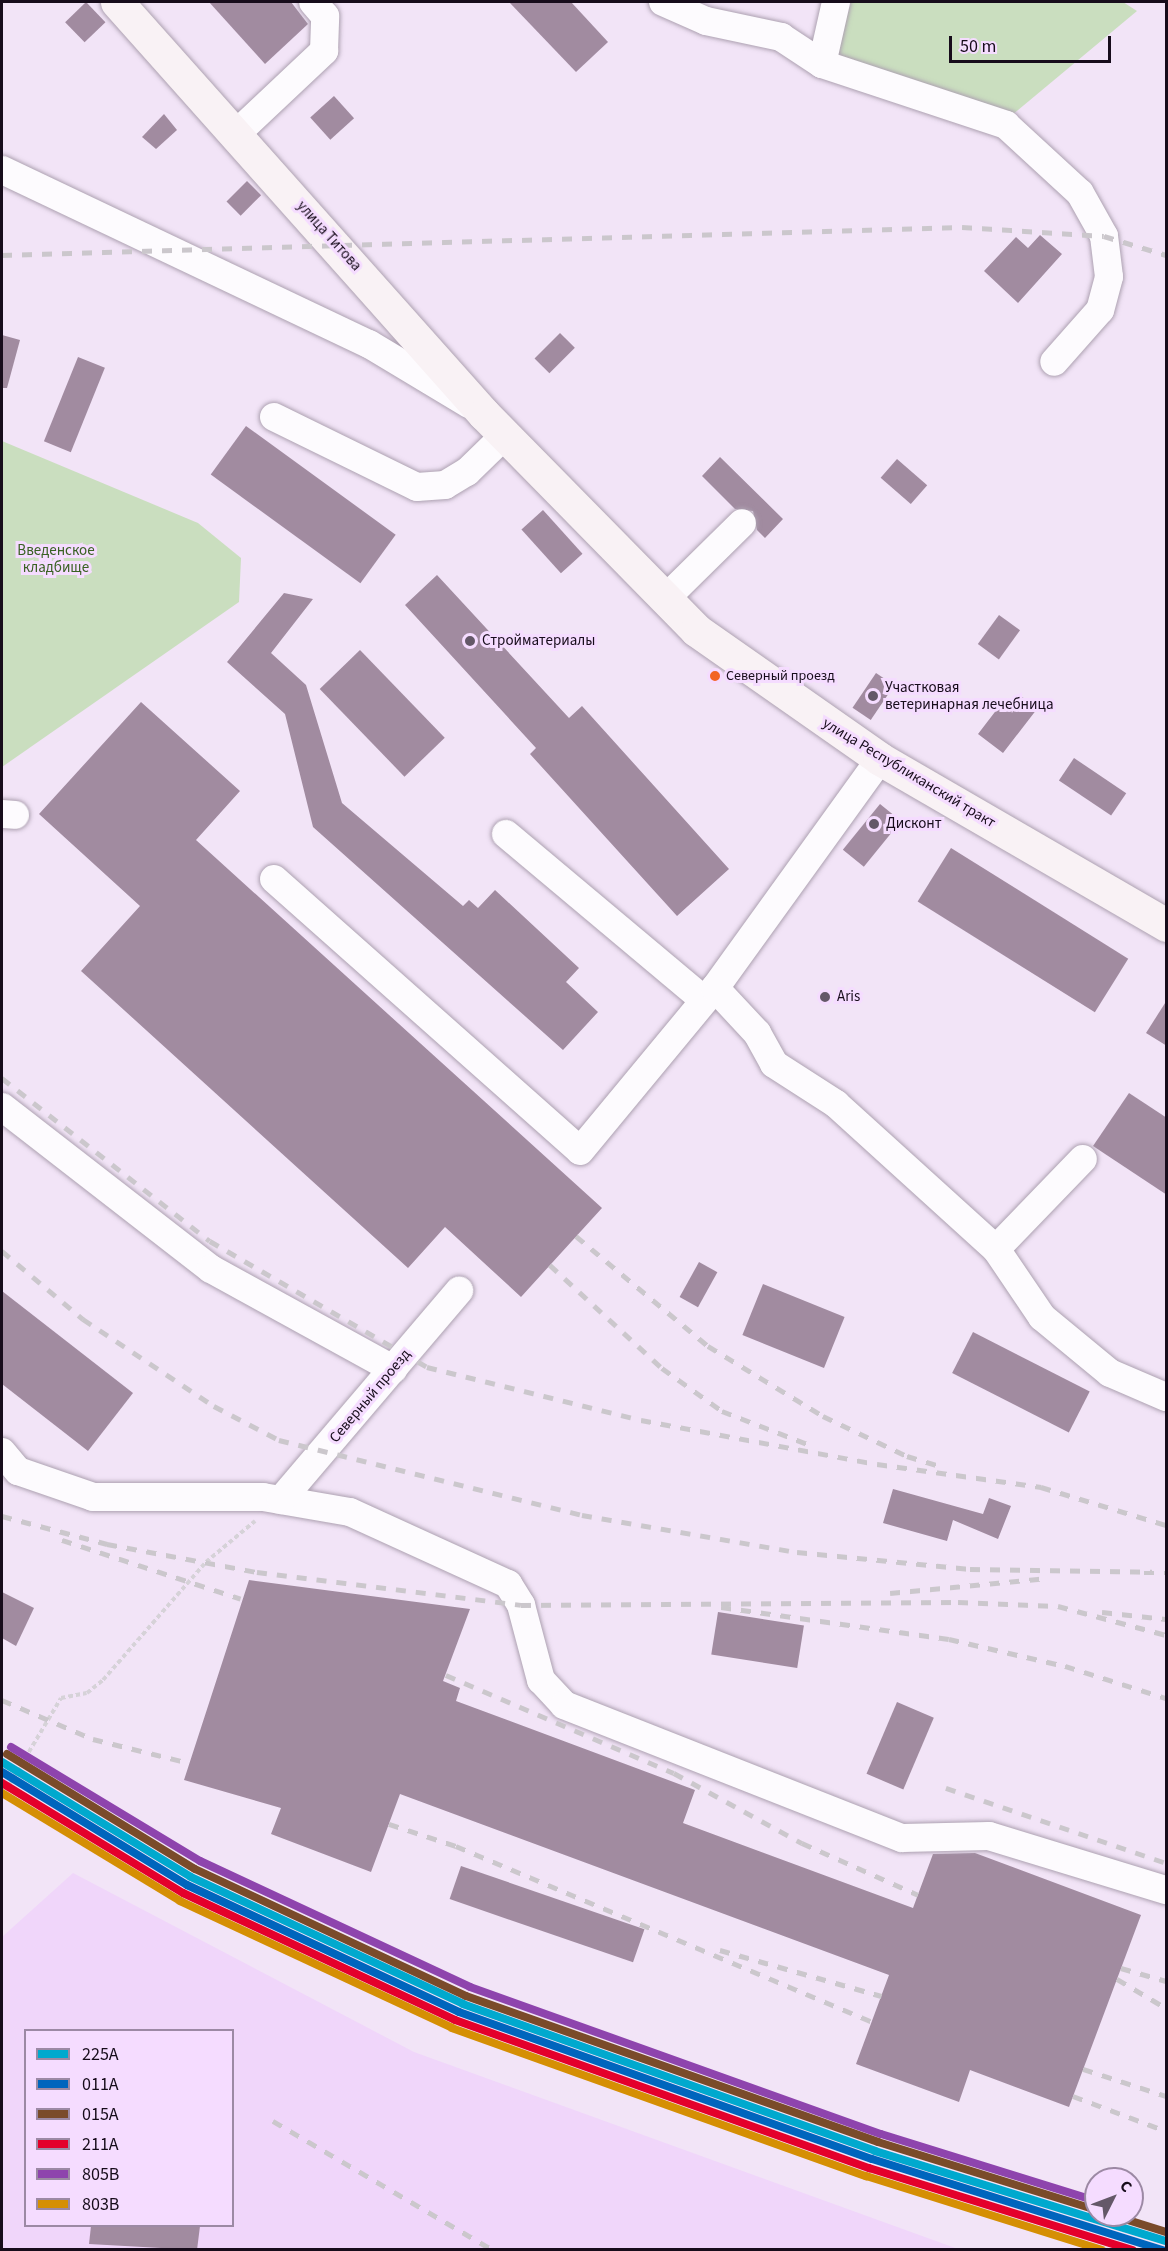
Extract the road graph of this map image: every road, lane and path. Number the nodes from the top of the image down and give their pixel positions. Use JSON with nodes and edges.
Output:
{"nodes":[{"id":1,"x":117,"y":2,"type":"edge"},
{"id":2,"x":313,"y":2,"type":"edge"},
{"id":3,"x":663,"y":2,"type":"edge"},
{"id":4,"x":836,"y":2,"type":"edge"},
{"id":5,"x":822,"y":64,"type":"junction"},
{"id":6,"x":237,"y":133,"type":"junction"},
{"id":7,"x":2,"y":170,"type":"edge"},
{"id":8,"x":1054,"y":362,"type":"dead end"},
{"id":9,"x":274,"y":417,"type":"dead end"},
{"id":10,"x":495,"y":424,"type":"junction"},
{"id":11,"x":540,"y":471,"type":"joint"},
{"id":12,"x":742,"y":523,"type":"dead end"},
{"id":13,"x":665,"y":599,"type":"junction"},
{"id":14,"x":880,"y":759,"type":"junction"},
{"id":15,"x":506,"y":834,"type":"dead end"},
{"id":16,"x":274,"y":879,"type":"dead end"},
{"id":17,"x":1167,"y":925,"type":"edge"},
{"id":18,"x":709,"y":994,"type":"junction"},
{"id":19,"x":2,"y":1107,"type":"edge"},
{"id":20,"x":1083,"y":1160,"type":"dead end"},
{"id":21,"x":996,"y":1249,"type":"junction"},
{"id":22,"x":459,"y":1292,"type":"dead end"},
{"id":23,"x":393,"y":1369,"type":"junction"},
{"id":24,"x":1167,"y":1397,"type":"edge"},
{"id":25,"x":2,"y":1452,"type":"edge"},
{"id":26,"x":281,"y":1500,"type":"junction"},
{"id":27,"x":2,"y":1797,"type":"edge"},
{"id":28,"x":1167,"y":1890,"type":"edge"}],
"edges":[{"from":1,"to":6,"type":"main road","name":"улица Титова"},
{"from":2,"to":6,"type":"street"},
{"from":3,"to":5,"type":"street"},
{"from":4,"to":5,"type":"street"},
{"from":5,"to":8,"type":"street"},
{"from":6,"to":10,"type":"main road","name":"улица Титова"},
{"from":7,"to":10,"type":"street"},
{"from":9,"to":10,"type":"street"},
{"from":10,"to":11,"type":"main road","name":"улица Титова"},
{"from":11,"to":13,"type":"main road","name":"улица Республиканский тракт"},
{"from":12,"to":13,"type":"street"},
{"from":13,"to":14,"type":"main road","name":"улица Республиканский тракт"},
{"from":14,"to":17,"type":"main road","name":"улица Республиканский тракт"},
{"from":14,"to":18,"type":"street"},
{"from":15,"to":18,"type":"street"},
{"from":16,"to":18,"type":"street"},
{"from":18,"to":21,"type":"street"},
{"from":19,"to":23,"type":"street"},
{"from":20,"to":21,"type":"street"},
{"from":21,"to":24,"type":"street"},
{"from":22,"to":23,"type":"street","name":"Северный проезд"},
{"from":23,"to":26,"type":"street","name":"Северный проезд"},
{"from":25,"to":26,"type":"street"},
{"from":26,"to":27,"type":"path"},
{"from":26,"to":28,"type":"street"}]}
